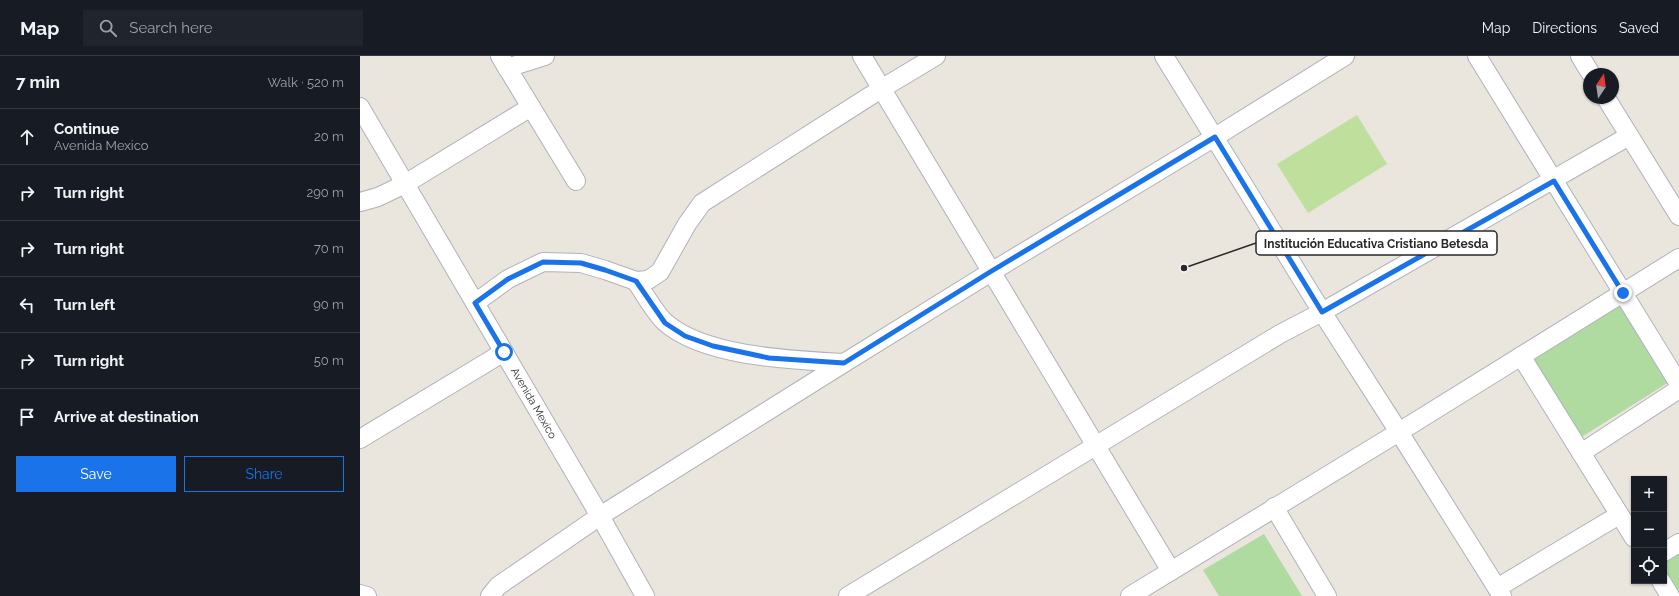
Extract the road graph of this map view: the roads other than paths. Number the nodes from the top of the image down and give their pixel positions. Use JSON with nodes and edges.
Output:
{"nodes":[{"id":1,"x":545,"y":56,"type":"edge"},
{"id":2,"x":862,"y":56,"type":"edge"},
{"id":3,"x":936,"y":56,"type":"edge"},
{"id":4,"x":1164,"y":56,"type":"edge"},
{"id":5,"x":1345,"y":56,"type":"edge"},
{"id":6,"x":1477,"y":56,"type":"edge"},
{"id":7,"x":1580,"y":56,"type":"edge"},
{"id":8,"x":503,"y":62,"type":"edge"},
{"id":9,"x":1587,"y":68,"type":"edge"},
{"id":10,"x":881,"y":89,"type":"junction"},
{"id":11,"x":1610,"y":104,"type":"edge"},
{"id":12,"x":360,"y":107,"type":"edge"},
{"id":13,"x":531,"y":107,"type":"junction"},
{"id":14,"x":1629,"y":136,"type":"junction"},
{"id":15,"x":1215,"y":137,"type":"junction"},
{"id":16,"x":576,"y":181,"type":"dead end"},
{"id":17,"x":1554,"y":181,"type":"junction"},
{"id":18,"x":405,"y":184,"type":"junction"},
{"id":19,"x":378,"y":197,"type":"junction"},
{"id":20,"x":360,"y":202,"type":"edge"},
{"id":21,"x":360,"y":214,"type":"edge"},
{"id":22,"x":1679,"y":216,"type":"edge"},
{"id":23,"x":1679,"y":258,"type":"edge"},
{"id":24,"x":990,"y":272,"type":"junction"},
{"id":25,"x":636,"y":281,"type":"junction"},
{"id":26,"x":1623,"y":293,"type":"junction"},
{"id":27,"x":475,"y":303,"type":"junction"},
{"id":28,"x":1322,"y":312,"type":"junction"},
{"id":29,"x":504,"y":352,"type":"junction"},
{"id":30,"x":1520,"y":356,"type":"junction"},
{"id":31,"x":844,"y":363,"type":"junction"},
{"id":32,"x":1679,"y":384,"type":"edge"},
{"id":33,"x":1679,"y":389,"type":"edge"},
{"id":34,"x":1400,"y":432,"type":"junction"},
{"id":35,"x":360,"y":439,"type":"edge"},
{"id":36,"x":1095,"y":447,"type":"junction"},
{"id":37,"x":1581,"y":453,"type":"junction"},
{"id":38,"x":1274,"y":507,"type":"junction"},
{"id":39,"x":1620,"y":515,"type":"junction"},
{"id":40,"x":600,"y":516,"type":"junction"},
{"id":41,"x":1631,"y":533,"type":"edge"},
{"id":42,"x":1679,"y":543,"type":"edge"},
{"id":43,"x":1667,"y":550,"type":"edge"},
{"id":44,"x":1171,"y":571,"type":"junction"},
{"id":45,"x":1663,"y":584,"type":"edge"},
{"id":46,"x":1499,"y":592,"type":"edge"},
{"id":47,"x":360,"y":594,"type":"edge"},
{"id":48,"x":367,"y":596,"type":"edge"},
{"id":49,"x":490,"y":596,"type":"edge"},
{"id":50,"x":645,"y":596,"type":"edge"},
{"id":51,"x":848,"y":596,"type":"edge"},
{"id":52,"x":1130,"y":596,"type":"edge"},
{"id":53,"x":1327,"y":596,"type":"edge"},
{"id":54,"x":1670,"y":596,"type":"edge"}],
"edges":[{"from":1,"to":8,"type":"street"},
{"from":2,"to":10,"type":"street"},
{"from":3,"to":10,"type":"street"},
{"from":4,"to":15,"type":"street"},
{"from":5,"to":15,"type":"street"},
{"from":6,"to":17,"type":"street"},
{"from":7,"to":9,"type":"street"},
{"from":8,"to":13,"type":"street"},
{"from":10,"to":24,"type":"street"},
{"from":10,"to":25,"type":"street"},
{"from":11,"to":14,"type":"street"},
{"from":12,"to":18,"type":"street","name":"Avenida Mexico"},
{"from":13,"to":16,"type":"street"},
{"from":13,"to":18,"type":"street"},
{"from":14,"to":17,"type":"street"},
{"from":14,"to":22,"type":"street"},
{"from":15,"to":24,"type":"street"},
{"from":15,"to":28,"type":"street"},
{"from":17,"to":26,"type":"street"},
{"from":17,"to":28,"type":"street"},
{"from":18,"to":19,"type":"street"},
{"from":18,"to":27,"type":"street","name":"Avenida Mexico"},
{"from":19,"to":20,"type":"street"},
{"from":19,"to":21,"type":"street"},
{"from":23,"to":26,"type":"street"},
{"from":24,"to":31,"type":"street"},
{"from":24,"to":36,"type":"street"},
{"from":25,"to":27,"type":"street"},
{"from":25,"to":31,"type":"street"},
{"from":26,"to":30,"type":"street"},
{"from":26,"to":32,"type":"street"},
{"from":27,"to":29,"type":"street","name":"Avenida Mexico"},
{"from":28,"to":34,"type":"street"},
{"from":28,"to":36,"type":"street"},
{"from":29,"to":35,"type":"street"},
{"from":29,"to":40,"type":"street","name":"Avenida Mexico"},
{"from":30,"to":34,"type":"street"},
{"from":30,"to":37,"type":"street"},
{"from":31,"to":40,"type":"street"},
{"from":33,"to":37,"type":"street"},
{"from":34,"to":38,"type":"street"},
{"from":34,"to":46,"type":"street"},
{"from":36,"to":44,"type":"street"},
{"from":36,"to":51,"type":"street"},
{"from":37,"to":39,"type":"street"},
{"from":38,"to":44,"type":"street"},
{"from":38,"to":53,"type":"street"},
{"from":39,"to":41,"type":"street"},
{"from":39,"to":46,"type":"street"},
{"from":40,"to":49,"type":"street"},
{"from":40,"to":50,"type":"street","name":"Avenida Mexico"},
{"from":42,"to":43,"type":"street"},
{"from":44,"to":52,"type":"street"},
{"from":45,"to":54,"type":"street"},
{"from":47,"to":48,"type":"street"}]}
